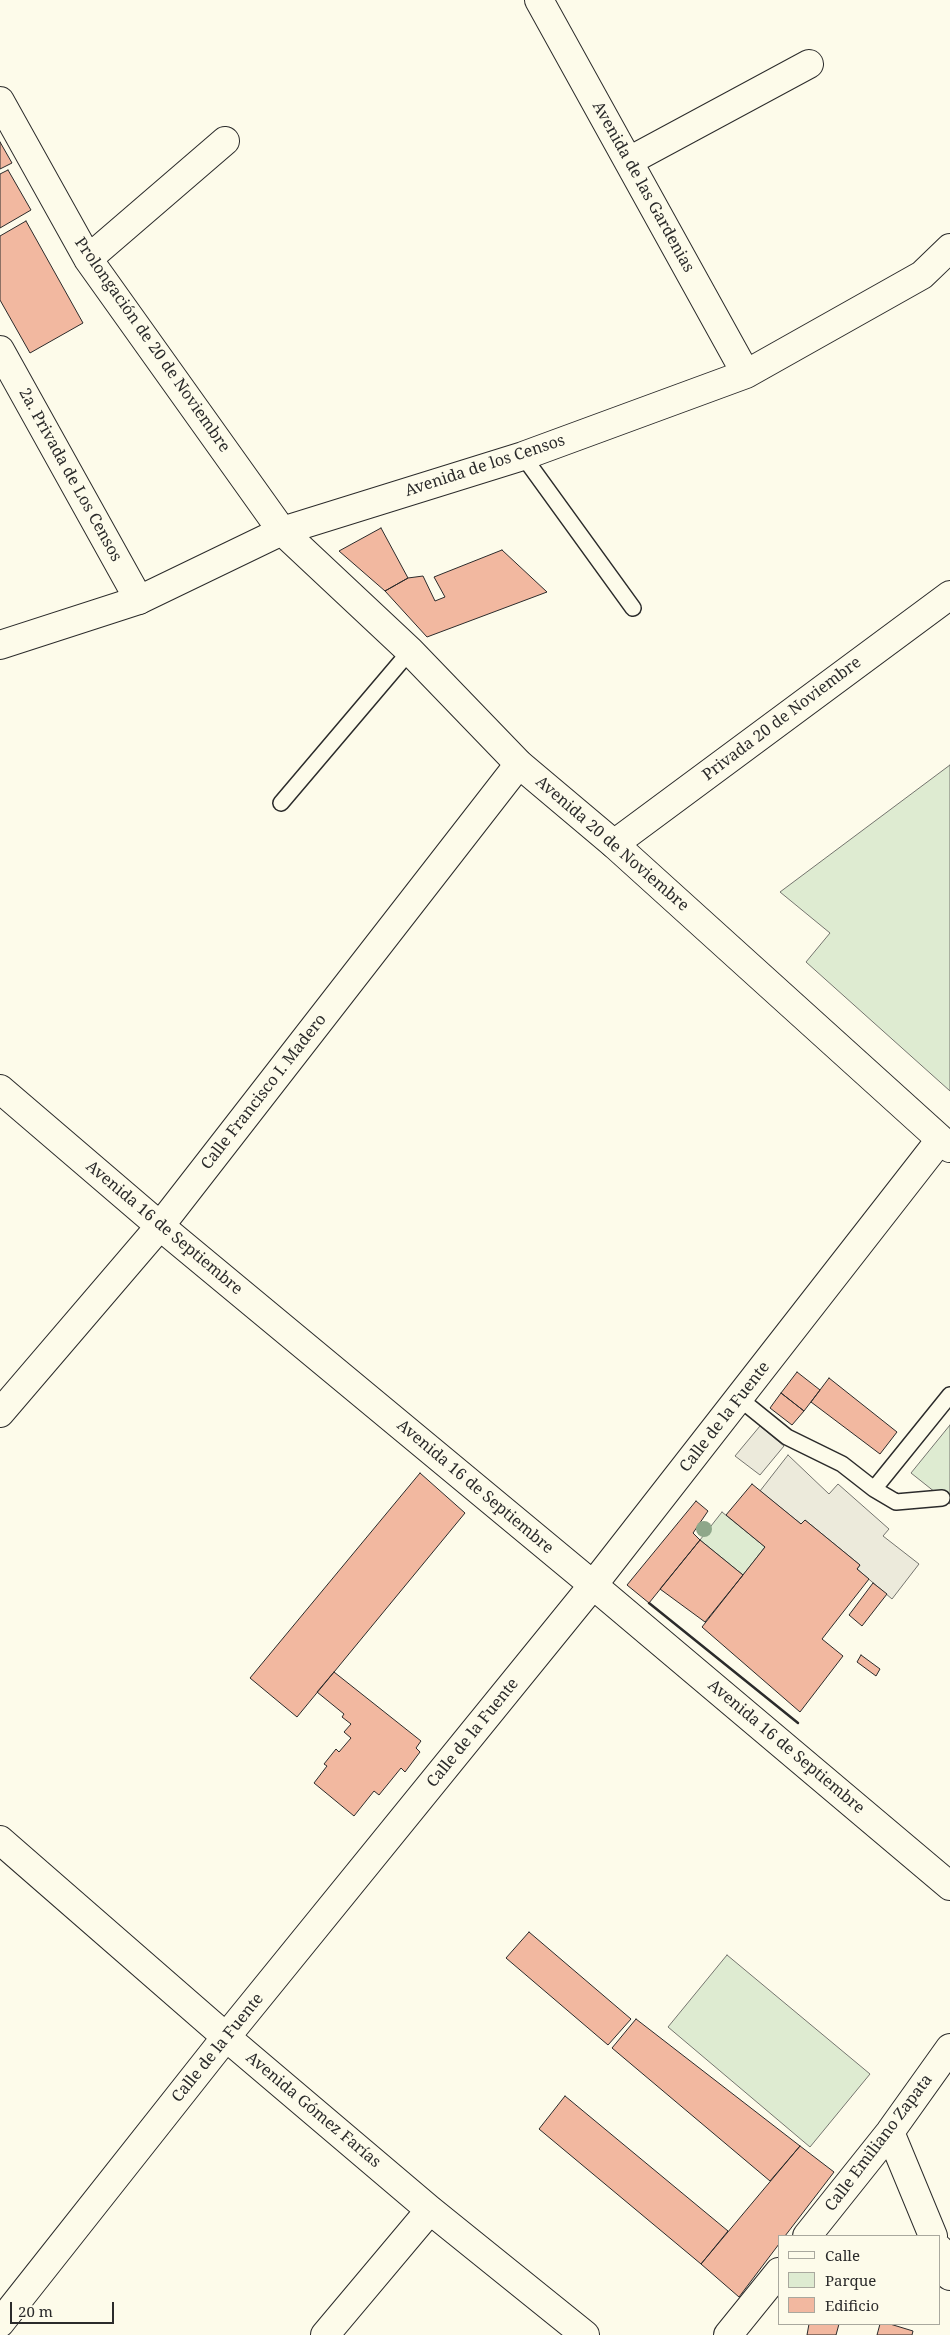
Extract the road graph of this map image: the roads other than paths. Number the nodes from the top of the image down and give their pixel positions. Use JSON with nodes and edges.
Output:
{"nodes":[{"id":1,"x":539,"y":0,"type":"edge"},
{"id":2,"x":809,"y":64,"type":"dead end"},
{"id":3,"x":0,"y":101,"type":"edge"},
{"id":4,"x":226,"y":141,"type":"dead end"},
{"id":5,"x":629,"y":161,"type":"junction"},
{"id":6,"x":950,"y":248,"type":"edge"},
{"id":7,"x":88,"y":258,"type":"junction"},
{"id":8,"x":0,"y":350,"type":"edge"},
{"id":9,"x":746,"y":374,"type":"junction"},
{"id":10,"x":523,"y":456,"type":"junction"},
{"id":11,"x":282,"y":531,"type":"junction"},
{"id":12,"x":950,"y":594,"type":"edge"},
{"id":13,"x":139,"y":600,"type":"junction"},
{"id":14,"x":633,"y":608,"type":"dead end"},
{"id":15,"x":0,"y":644,"type":"edge"},
{"id":16,"x":410,"y":652,"type":"junction"},
{"id":17,"x":519,"y":764,"type":"junction"},
{"id":18,"x":281,"y":802,"type":"dead end"},
{"id":19,"x":614,"y":844,"type":"junction"},
{"id":20,"x":0,"y":1089,"type":"edge"},
{"id":21,"x":945,"y":1144,"type":"edge"},
{"id":22,"x":160,"y":1226,"type":"junction"},
{"id":23,"x":950,"y":1395,"type":"edge"},
{"id":24,"x":740,"y":1398,"type":"junction"},
{"id":25,"x":0,"y":1413,"type":"edge"},
{"id":26,"x":874,"y":1489,"type":"junction"},
{"id":27,"x":942,"y":1498,"type":"dead end"},
{"id":28,"x":593,"y":1585,"type":"junction"},
{"id":29,"x":5,"y":1854,"type":"edge"},
{"id":30,"x":950,"y":1886,"type":"edge"},
{"id":31,"x":226,"y":2037,"type":"junction"},
{"id":32,"x":950,"y":2048,"type":"edge"},
{"id":33,"x":890,"y":2132,"type":"junction"},
{"id":34,"x":430,"y":2210,"type":"junction"},
{"id":35,"x":808,"y":2235,"type":"edge"},
{"id":36,"x":933,"y":2235,"type":"edge"},
{"id":37,"x":940,"y":2251,"type":"edge"},
{"id":38,"x":778,"y":2273,"type":"edge"},
{"id":39,"x":950,"y":2276,"type":"edge"},
{"id":40,"x":0,"y":2323,"type":"edge"},
{"id":41,"x":325,"y":2335,"type":"edge"},
{"id":42,"x":585,"y":2335,"type":"edge"},
{"id":43,"x":728,"y":2335,"type":"edge"}],
"edges":[{"from":1,"to":5,"type":"street","name":"Avenida de las Gardenias"},
{"from":2,"to":5,"type":"street"},
{"from":3,"to":7,"type":"street","name":"Prolongación de 20 de Noviembre"},
{"from":4,"to":7,"type":"street"},
{"from":5,"to":9,"type":"street","name":"Avenida de las Gardenias"},
{"from":6,"to":9,"type":"street","name":"Avenida de los Censos"},
{"from":7,"to":11,"type":"street","name":"Prolongación de 20 de Noviembre"},
{"from":8,"to":13,"type":"street","name":"2a. Privada de Los Censos"},
{"from":9,"to":10,"type":"street","name":"Avenida de los Censos"},
{"from":10,"to":11,"type":"street","name":"Avenida de los Censos"},
{"from":10,"to":14,"type":"lane"},
{"from":11,"to":13,"type":"street","name":"Avenida de los Censos"},
{"from":11,"to":16,"type":"street","name":"Avenida 20 de Noviembre"},
{"from":12,"to":19,"type":"street","name":"Privada 20 de Noviembre"},
{"from":13,"to":15,"type":"street","name":"Avenida de los Censos"},
{"from":16,"to":17,"type":"street","name":"Avenida 20 de Noviembre"},
{"from":16,"to":18,"type":"lane"},
{"from":17,"to":19,"type":"street","name":"Avenida 20 de Noviembre"},
{"from":17,"to":22,"type":"street","name":"Calle Francisco I. Madero"},
{"from":19,"to":21,"type":"street","name":"Avenida 20 de Noviembre"},
{"from":20,"to":22,"type":"street","name":"Avenida 16 de Septiembre"},
{"from":21,"to":24,"type":"street","name":"Calle de la Fuente"},
{"from":22,"to":25,"type":"street","name":"Calle Francisco I. Madero"},
{"from":22,"to":28,"type":"street","name":"Avenida 16 de Septiembre"},
{"from":23,"to":26,"type":"lane"},
{"from":24,"to":26,"type":"lane"},
{"from":24,"to":28,"type":"street","name":"Calle de la Fuente"},
{"from":26,"to":27,"type":"lane"},
{"from":28,"to":30,"type":"street","name":"Avenida 16 de Septiembre"},
{"from":28,"to":31,"type":"street","name":"Calle de la Fuente"},
{"from":29,"to":31,"type":"street","name":"Avenida Gómez Farías"},
{"from":31,"to":34,"type":"street","name":"Avenida Gómez Farías"},
{"from":31,"to":40,"type":"street","name":"Calle de la Fuente"},
{"from":32,"to":33,"type":"street","name":"Calle Emiliano Zapata"},
{"from":33,"to":35,"type":"street","name":"Calle Emiliano Zapata"},
{"from":33,"to":36,"type":"street"},
{"from":34,"to":41,"type":"street"},
{"from":34,"to":42,"type":"street","name":"Avenida Gómez Farías"},
{"from":37,"to":39,"type":"street"},
{"from":38,"to":43,"type":"street"}]}
